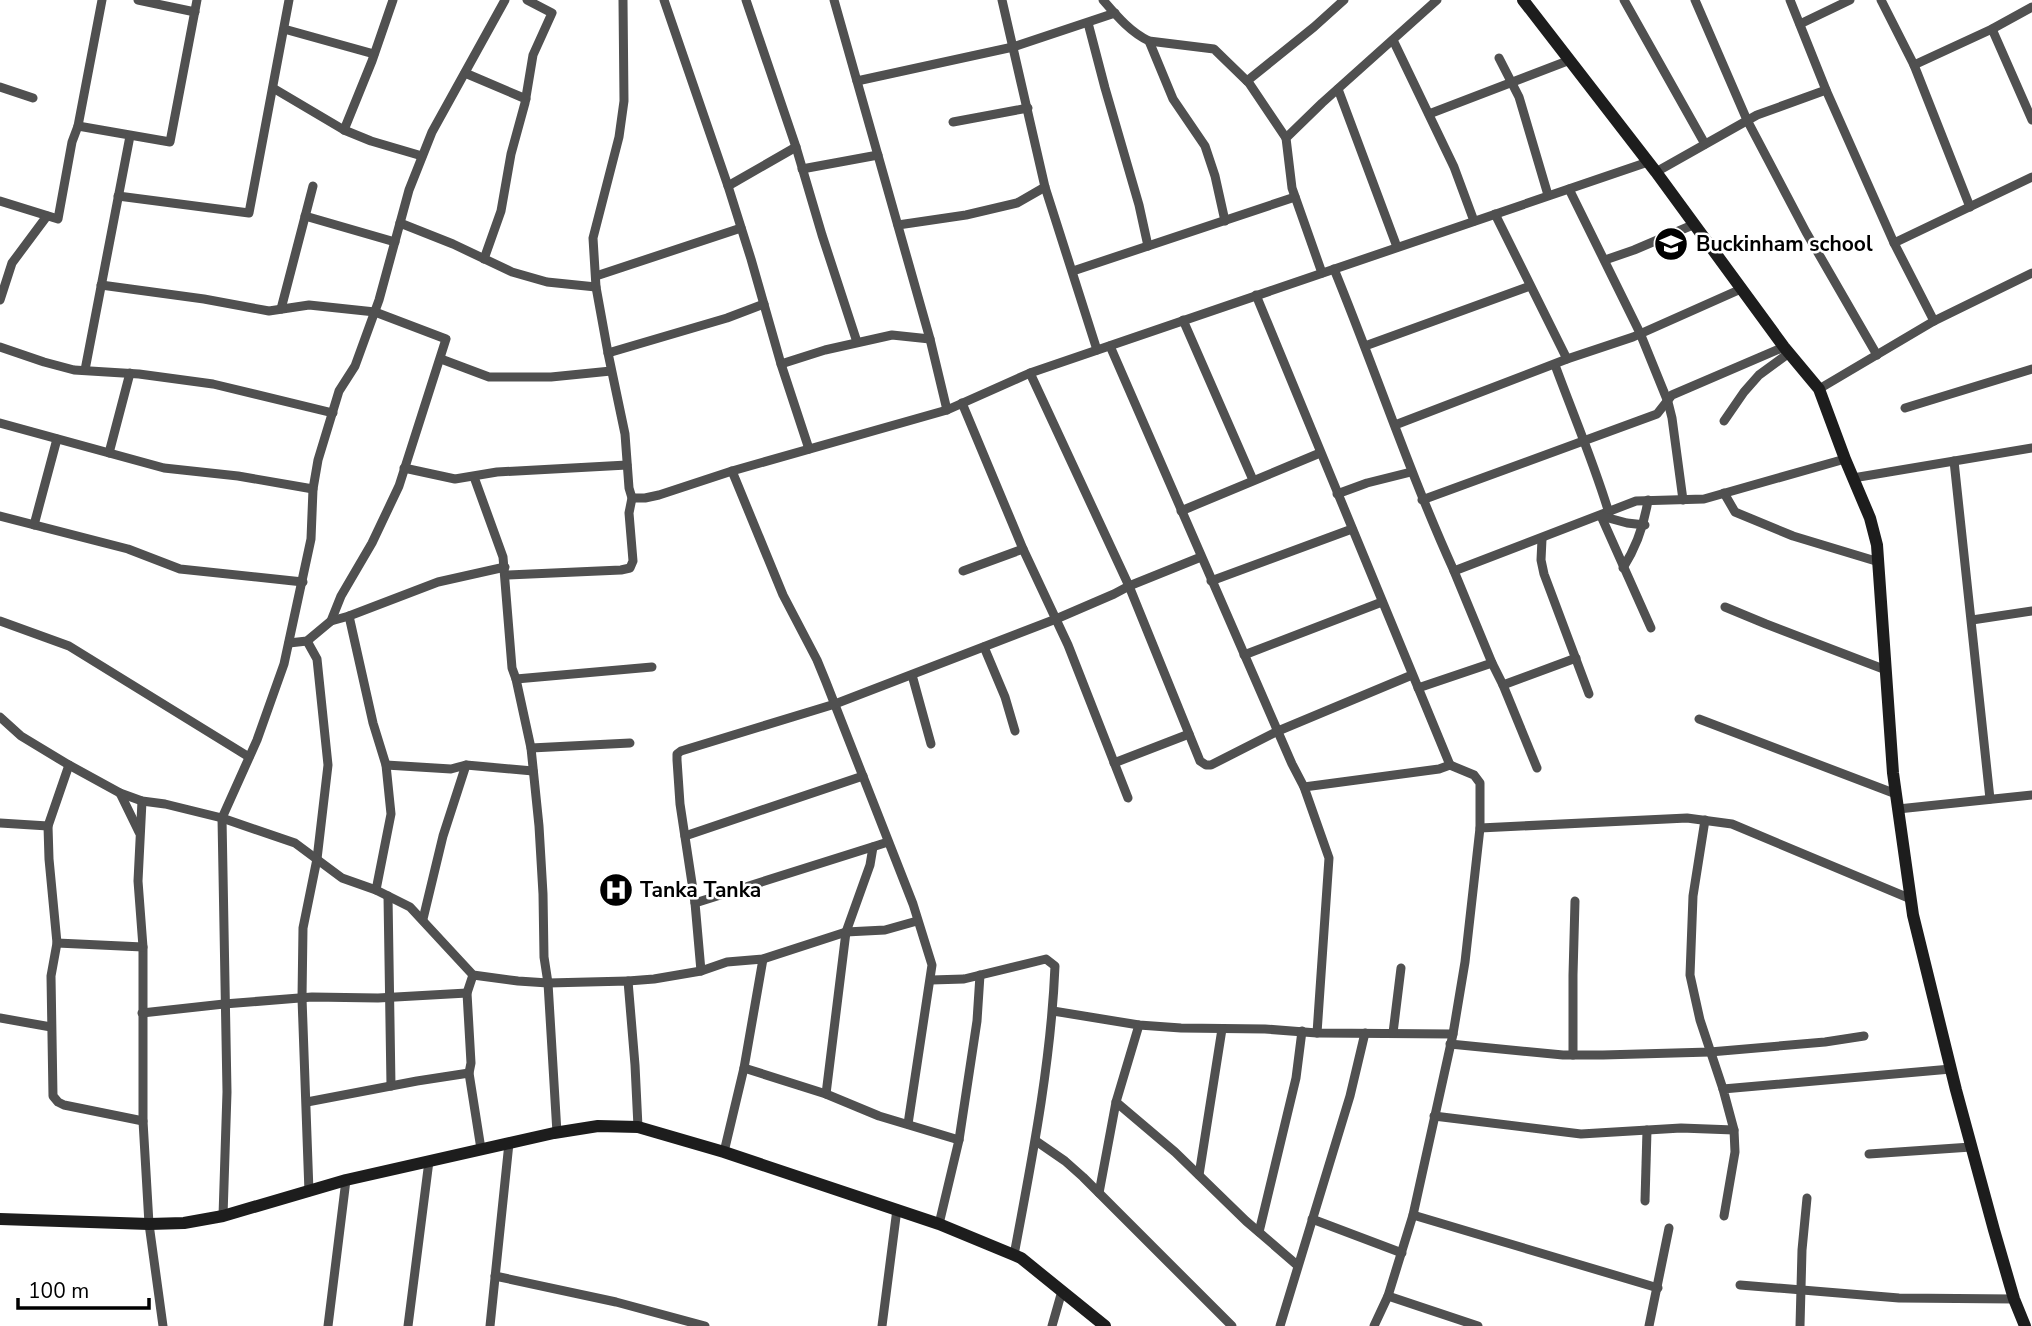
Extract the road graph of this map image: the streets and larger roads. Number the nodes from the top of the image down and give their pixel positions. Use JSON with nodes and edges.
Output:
{"nodes":[{"id":1,"x":102,"y":0,"type":"edge"},
{"id":2,"x":138,"y":0,"type":"edge"},
{"id":3,"x":197,"y":0,"type":"edge"},
{"id":4,"x":289,"y":0,"type":"edge"},
{"id":5,"x":393,"y":0,"type":"edge"},
{"id":6,"x":505,"y":0,"type":"edge"},
{"id":7,"x":527,"y":0,"type":"edge"},
{"id":8,"x":623,"y":0,"type":"edge"},
{"id":9,"x":664,"y":0,"type":"edge"},
{"id":10,"x":746,"y":0,"type":"edge"},
{"id":11,"x":835,"y":0,"type":"edge"},
{"id":12,"x":1002,"y":0,"type":"edge"},
{"id":13,"x":1103,"y":0,"type":"edge"},
{"id":14,"x":1344,"y":0,"type":"edge"},
{"id":15,"x":1437,"y":0,"type":"edge"},
{"id":16,"x":1523,"y":0,"type":"edge"},
{"id":17,"x":1624,"y":0,"type":"edge"},
{"id":18,"x":1695,"y":0,"type":"edge"},
{"id":19,"x":1790,"y":0,"type":"edge"},
{"id":20,"x":1850,"y":0,"type":"edge"},
{"id":21,"x":1881,"y":0,"type":"edge"},
{"id":22,"x":2032,"y":7,"type":"edge"},
{"id":23,"x":195,"y":12,"type":"junction"},
{"id":24,"x":1115,"y":13,"type":"junction"},
{"id":25,"x":1088,"y":23,"type":"junction"},
{"id":26,"x":1800,"y":24,"type":"junction"},
{"id":27,"x":284,"y":29,"type":"junction"},
{"id":28,"x":1992,"y":29,"type":"junction"},
{"id":29,"x":1393,"y":40,"type":"junction"},
{"id":30,"x":1149,"y":41,"type":"junction"},
{"id":31,"x":1013,"y":47,"type":"junction"},
{"id":32,"x":374,"y":54,"type":"junction"},
{"id":33,"x":1499,"y":58,"type":"dead end"},
{"id":34,"x":1570,"y":60,"type":"junction"},
{"id":35,"x":1914,"y":65,"type":"junction"},
{"id":36,"x":465,"y":74,"type":"junction"},
{"id":37,"x":857,"y":81,"type":"junction"},
{"id":38,"x":1247,"y":81,"type":"junction"},
{"id":39,"x":1512,"y":84,"type":"junction"},
{"id":40,"x":0,"y":87,"type":"edge"},
{"id":41,"x":273,"y":88,"type":"junction"},
{"id":42,"x":1338,"y":89,"type":"junction"},
{"id":43,"x":1826,"y":90,"type":"junction"},
{"id":44,"x":33,"y":98,"type":"dead end"},
{"id":45,"x":526,"y":99,"type":"junction"},
{"id":46,"x":1028,"y":108,"type":"junction"},
{"id":47,"x":1429,"y":114,"type":"junction"},
{"id":48,"x":1747,"y":120,"type":"junction"},
{"id":49,"x":2032,"y":120,"type":"edge"},
{"id":50,"x":953,"y":122,"type":"dead end"},
{"id":51,"x":78,"y":126,"type":"junction"},
{"id":52,"x":344,"y":130,"type":"junction"},
{"id":53,"x":130,"y":136,"type":"junction"},
{"id":54,"x":1286,"y":138,"type":"junction"},
{"id":55,"x":1705,"y":144,"type":"junction"},
{"id":56,"x":796,"y":147,"type":"junction"},
{"id":57,"x":878,"y":155,"type":"junction"},
{"id":58,"x":422,"y":156,"type":"junction"},
{"id":59,"x":1652,"y":167,"type":"junction"},
{"id":60,"x":802,"y":169,"type":"junction"},
{"id":61,"x":2032,"y":177,"type":"edge"},
{"id":62,"x":313,"y":186,"type":"dead end"},
{"id":63,"x":728,"y":186,"type":"junction"},
{"id":64,"x":1045,"y":187,"type":"junction"},
{"id":65,"x":1569,"y":189,"type":"junction"},
{"id":66,"x":118,"y":195,"type":"junction"},
{"id":67,"x":1548,"y":195,"type":"junction"},
{"id":68,"x":1295,"y":197,"type":"junction"},
{"id":69,"x":0,"y":201,"type":"edge"},
{"id":70,"x":1970,"y":207,"type":"junction"},
{"id":71,"x":1495,"y":214,"type":"junction"},
{"id":72,"x":47,"y":216,"type":"junction"},
{"id":73,"x":305,"y":216,"type":"junction"},
{"id":74,"x":1225,"y":221,"type":"junction"},
{"id":75,"x":1474,"y":221,"type":"junction"},
{"id":76,"x":400,"y":223,"type":"junction"},
{"id":77,"x":1695,"y":223,"type":"junction"},
{"id":78,"x":898,"y":225,"type":"junction"},
{"id":79,"x":741,"y":228,"type":"junction"},
{"id":80,"x":395,"y":242,"type":"junction"},
{"id":81,"x":1894,"y":243,"type":"junction"},
{"id":82,"x":1148,"y":246,"type":"junction"},
{"id":83,"x":1397,"y":247,"type":"junction"},
{"id":84,"x":484,"y":259,"type":"junction"},
{"id":85,"x":1605,"y":260,"type":"junction"},
{"id":86,"x":1334,"y":269,"type":"junction"},
{"id":87,"x":1073,"y":271,"type":"junction"},
{"id":88,"x":1322,"y":273,"type":"junction"},
{"id":89,"x":2032,"y":273,"type":"edge"},
{"id":90,"x":596,"y":276,"type":"junction"},
{"id":91,"x":101,"y":285,"type":"junction"},
{"id":92,"x":1530,"y":286,"type":"junction"},
{"id":93,"x":596,"y":287,"type":"junction"},
{"id":94,"x":1741,"y":289,"type":"junction"},
{"id":95,"x":1256,"y":295,"type":"junction"},
{"id":96,"x":0,"y":300,"type":"edge"},
{"id":97,"x":764,"y":304,"type":"junction"},
{"id":98,"x":281,"y":309,"type":"junction"},
{"id":99,"x":375,"y":312,"type":"junction"},
{"id":100,"x":1183,"y":320,"type":"junction"},
{"id":101,"x":1934,"y":321,"type":"junction"},
{"id":102,"x":1640,"y":334,"type":"junction"},
{"id":103,"x":930,"y":339,"type":"junction"},
{"id":104,"x":858,"y":342,"type":"junction"},
{"id":105,"x":1110,"y":345,"type":"junction"},
{"id":106,"x":0,"y":346,"type":"edge"},
{"id":107,"x":1365,"y":346,"type":"junction"},
{"id":108,"x":1097,"y":350,"type":"junction"},
{"id":109,"x":1786,"y":350,"type":"junction"},
{"id":110,"x":608,"y":353,"type":"junction"},
{"id":111,"x":1877,"y":355,"type":"junction"},
{"id":112,"x":441,"y":359,"type":"junction"},
{"id":113,"x":1567,"y":359,"type":"junction"},
{"id":114,"x":780,"y":364,"type":"junction"},
{"id":115,"x":1555,"y":365,"type":"junction"},
{"id":116,"x":2032,"y":369,"type":"edge"},
{"id":117,"x":85,"y":370,"type":"junction"},
{"id":118,"x":611,"y":371,"type":"junction"},
{"id":119,"x":131,"y":373,"type":"junction"},
{"id":120,"x":1030,"y":373,"type":"junction"},
{"id":121,"x":1819,"y":389,"type":"junction"},
{"id":122,"x":1668,"y":402,"type":"junction"},
{"id":123,"x":962,"y":403,"type":"junction"},
{"id":124,"x":1905,"y":408,"type":"dead end"},
{"id":125,"x":947,"y":410,"type":"junction"},
{"id":126,"x":333,"y":413,"type":"junction"},
{"id":127,"x":1724,"y":421,"type":"dead end"},
{"id":128,"x":0,"y":423,"type":"edge"},
{"id":129,"x":1395,"y":425,"type":"junction"},
{"id":130,"x":57,"y":439,"type":"junction"},
{"id":131,"x":1583,"y":442,"type":"junction"},
{"id":132,"x":2032,"y":447,"type":"edge"},
{"id":133,"x":809,"y":449,"type":"junction"},
{"id":134,"x":109,"y":453,"type":"junction"},
{"id":135,"x":1320,"y":453,"type":"junction"},
{"id":136,"x":1845,"y":459,"type":"junction"},
{"id":137,"x":1954,"y":461,"type":"junction"},
{"id":138,"x":626,"y":465,"type":"junction"},
{"id":139,"x":404,"y":468,"type":"junction"},
{"id":140,"x":732,"y":471,"type":"junction"},
{"id":141,"x":1411,"y":472,"type":"junction"},
{"id":142,"x":474,"y":477,"type":"junction"},
{"id":143,"x":1853,"y":478,"type":"junction"},
{"id":144,"x":1253,"y":481,"type":"junction"},
{"id":145,"x":313,"y":489,"type":"junction"},
{"id":146,"x":1724,"y":493,"type":"junction"},
{"id":147,"x":1337,"y":494,"type":"junction"},
{"id":148,"x":632,"y":498,"type":"junction"},
{"id":149,"x":1422,"y":500,"type":"junction"},
{"id":150,"x":1648,"y":500,"type":"junction"},
{"id":151,"x":1683,"y":500,"type":"junction"},
{"id":152,"x":1181,"y":511,"type":"junction"},
{"id":153,"x":1605,"y":515,"type":"junction"},
{"id":154,"x":0,"y":516,"type":"edge"},
{"id":155,"x":34,"y":525,"type":"junction"},
{"id":156,"x":1645,"y":525,"type":"junction"},
{"id":157,"x":1352,"y":529,"type":"junction"},
{"id":158,"x":1542,"y":538,"type":"junction"},
{"id":159,"x":1023,"y":549,"type":"junction"},
{"id":160,"x":1201,"y":557,"type":"junction"},
{"id":161,"x":1879,"y":562,"type":"junction"},
{"id":162,"x":1623,"y":568,"type":"junction"},
{"id":163,"x":505,"y":571,"type":"junction"},
{"id":164,"x":963,"y":571,"type":"dead end"},
{"id":165,"x":1454,"y":571,"type":"junction"},
{"id":166,"x":1212,"y":581,"type":"junction"},
{"id":167,"x":303,"y":582,"type":"junction"},
{"id":168,"x":1129,"y":586,"type":"junction"},
{"id":169,"x":1382,"y":602,"type":"junction"},
{"id":170,"x":1726,"y":607,"type":"dead end"},
{"id":171,"x":2032,"y":611,"type":"edge"},
{"id":172,"x":349,"y":616,"type":"junction"},
{"id":173,"x":1056,"y":619,"type":"junction"},
{"id":174,"x":1972,"y":620,"type":"junction"},
{"id":175,"x":0,"y":621,"type":"edge"},
{"id":176,"x":331,"y":621,"type":"junction"},
{"id":177,"x":1651,"y":628,"type":"dead end"},
{"id":178,"x":307,"y":641,"type":"junction"},
{"id":179,"x":289,"y":643,"type":"junction"},
{"id":180,"x":984,"y":647,"type":"junction"},
{"id":181,"x":1244,"y":655,"type":"junction"},
{"id":182,"x":1576,"y":658,"type":"junction"},
{"id":183,"x":1492,"y":663,"type":"junction"},
{"id":184,"x":653,"y":667,"type":"dead end"},
{"id":185,"x":1886,"y":670,"type":"junction"},
{"id":186,"x":912,"y":675,"type":"junction"},
{"id":187,"x":1412,"y":675,"type":"junction"},
{"id":188,"x":516,"y":679,"type":"junction"},
{"id":189,"x":1503,"y":685,"type":"junction"},
{"id":190,"x":1418,"y":688,"type":"junction"},
{"id":191,"x":1590,"y":694,"type":"dead end"},
{"id":192,"x":835,"y":704,"type":"junction"},
{"id":193,"x":0,"y":718,"type":"edge"},
{"id":194,"x":1699,"y":719,"type":"dead end"},
{"id":195,"x":1015,"y":731,"type":"dead end"},
{"id":196,"x":1278,"y":731,"type":"junction"},
{"id":197,"x":1189,"y":734,"type":"junction"},
{"id":198,"x":631,"y":743,"type":"dead end"},
{"id":199,"x":931,"y":744,"type":"dead end"},
{"id":200,"x":531,"y":748,"type":"junction"},
{"id":201,"x":249,"y":757,"type":"junction"},
{"id":202,"x":1114,"y":763,"type":"junction"},
{"id":203,"x":69,"y":765,"type":"junction"},
{"id":204,"x":386,"y":765,"type":"junction"},
{"id":205,"x":466,"y":765,"type":"junction"},
{"id":206,"x":1450,"y":765,"type":"junction"},
{"id":207,"x":1537,"y":768,"type":"dead end"},
{"id":208,"x":533,"y":771,"type":"junction"},
{"id":209,"x":863,"y":776,"type":"junction"},
{"id":210,"x":1304,"y":787,"type":"junction"},
{"id":211,"x":120,"y":793,"type":"junction"},
{"id":212,"x":1896,"y":794,"type":"junction"},
{"id":213,"x":2032,"y":795,"type":"edge"},
{"id":214,"x":1128,"y":798,"type":"dead end"},
{"id":215,"x":1990,"y":799,"type":"junction"},
{"id":216,"x":142,"y":801,"type":"junction"},
{"id":217,"x":1898,"y":809,"type":"junction"},
{"id":218,"x":222,"y":818,"type":"junction"},
{"id":219,"x":1705,"y":820,"type":"junction"},
{"id":220,"x":0,"y":823,"type":"edge"},
{"id":221,"x":48,"y":826,"type":"junction"},
{"id":222,"x":1480,"y":828,"type":"junction"},
{"id":223,"x":140,"y":835,"type":"junction"},
{"id":224,"x":685,"y":836,"type":"junction"},
{"id":225,"x":888,"y":842,"type":"junction"},
{"id":226,"x":873,"y":848,"type":"junction"},
{"id":227,"x":317,"y":859,"type":"junction"},
{"id":228,"x":376,"y":890,"type":"junction"},
{"id":229,"x":388,"y":897,"type":"junction"},
{"id":230,"x":1911,"y":899,"type":"junction"},
{"id":231,"x":1575,"y":901,"type":"dead end"},
{"id":232,"x":695,"y":902,"type":"junction"},
{"id":233,"x":423,"y":919,"type":"junction"},
{"id":234,"x":917,"y":921,"type":"junction"},
{"id":235,"x":846,"y":932,"type":"junction"},
{"id":236,"x":57,"y":943,"type":"junction"},
{"id":237,"x":143,"y":947,"type":"junction"},
{"id":238,"x":763,"y":959,"type":"junction"},
{"id":239,"x":1401,"y":968,"type":"dead end"},
{"id":240,"x":701,"y":971,"type":"junction"},
{"id":241,"x":473,"y":975,"type":"junction"},
{"id":242,"x":980,"y":975,"type":"junction"},
{"id":243,"x":628,"y":981,"type":"junction"},
{"id":244,"x":931,"y":981,"type":"junction"},
{"id":245,"x":548,"y":983,"type":"junction"},
{"id":246,"x":467,"y":993,"type":"junction"},
{"id":247,"x":390,"y":997,"type":"junction"},
{"id":248,"x":302,"y":998,"type":"junction"},
{"id":249,"x":224,"y":1004,"type":"junction"},
{"id":250,"x":1053,"y":1011,"type":"junction"},
{"id":251,"x":142,"y":1013,"type":"junction"},
{"id":252,"x":0,"y":1018,"type":"edge"},
{"id":253,"x":1139,"y":1025,"type":"junction"},
{"id":254,"x":51,"y":1027,"type":"junction"},
{"id":255,"x":1222,"y":1029,"type":"junction"},
{"id":256,"x":1302,"y":1031,"type":"junction"},
{"id":257,"x":1317,"y":1033,"type":"junction"},
{"id":258,"x":1365,"y":1033,"type":"junction"},
{"id":259,"x":1394,"y":1033,"type":"junction"},
{"id":260,"x":1453,"y":1034,"type":"junction"},
{"id":261,"x":1864,"y":1035,"type":"dead end"},
{"id":262,"x":1450,"y":1044,"type":"junction"},
{"id":263,"x":1710,"y":1052,"type":"junction"},
{"id":264,"x":1573,"y":1055,"type":"junction"},
{"id":265,"x":744,"y":1068,"type":"junction"},
{"id":266,"x":1951,"y":1069,"type":"junction"},
{"id":267,"x":469,"y":1073,"type":"junction"},
{"id":268,"x":391,"y":1086,"type":"junction"},
{"id":269,"x":1723,"y":1089,"type":"junction"},
{"id":270,"x":827,"y":1094,"type":"junction"},
{"id":271,"x":307,"y":1102,"type":"junction"},
{"id":272,"x":1116,"y":1102,"type":"junction"},
{"id":273,"x":1434,"y":1116,"type":"junction"},
{"id":274,"x":143,"y":1121,"type":"junction"},
{"id":275,"x":908,"y":1124,"type":"junction"},
{"id":276,"x":638,"y":1127,"type":"junction"},
{"id":277,"x":1647,"y":1130,"type":"junction"},
{"id":278,"x":1734,"y":1130,"type":"junction"},
{"id":279,"x":556,"y":1133,"type":"junction"},
{"id":280,"x":960,"y":1140,"type":"junction"},
{"id":281,"x":1036,"y":1141,"type":"junction"},
{"id":282,"x":509,"y":1143,"type":"junction"},
{"id":283,"x":1971,"y":1147,"type":"junction"},
{"id":284,"x":481,"y":1149,"type":"junction"},
{"id":285,"x":724,"y":1152,"type":"junction"},
{"id":286,"x":1869,"y":1154,"type":"dead end"},
{"id":287,"x":429,"y":1161,"type":"junction"},
{"id":288,"x":1199,"y":1175,"type":"junction"},
{"id":289,"x":346,"y":1180,"type":"junction"},
{"id":290,"x":309,"y":1192,"type":"junction"},
{"id":291,"x":1099,"y":1193,"type":"junction"},
{"id":292,"x":1807,"y":1198,"type":"dead end"},
{"id":293,"x":1645,"y":1201,"type":"dead end"},
{"id":294,"x":897,"y":1209,"type":"junction"},
{"id":295,"x":1413,"y":1215,"type":"junction"},
{"id":296,"x":223,"y":1216,"type":"junction"},
{"id":297,"x":1724,"y":1216,"type":"dead end"},
{"id":298,"x":0,"y":1219,"type":"edge"},
{"id":299,"x":1312,"y":1219,"type":"junction"},
{"id":300,"x":149,"y":1224,"type":"junction"},
{"id":301,"x":939,"y":1224,"type":"junction"},
{"id":302,"x":1669,"y":1228,"type":"dead end"},
{"id":303,"x":1259,"y":1232,"type":"junction"},
{"id":304,"x":1402,"y":1253,"type":"junction"},
{"id":305,"x":1014,"y":1255,"type":"junction"},
{"id":306,"x":1297,"y":1265,"type":"junction"},
{"id":307,"x":495,"y":1276,"type":"junction"},
{"id":308,"x":1740,"y":1286,"type":"dead end"},
{"id":309,"x":1658,"y":1288,"type":"junction"},
{"id":310,"x":1062,"y":1291,"type":"junction"},
{"id":311,"x":1801,"y":1291,"type":"junction"},
{"id":312,"x":1388,"y":1296,"type":"junction"},
{"id":313,"x":2014,"y":1299,"type":"junction"},
{"id":314,"x":163,"y":1326,"type":"edge"},
{"id":315,"x":328,"y":1326,"type":"edge"},
{"id":316,"x":408,"y":1326,"type":"edge"},
{"id":317,"x":490,"y":1326,"type":"edge"},
{"id":318,"x":705,"y":1326,"type":"edge"},
{"id":319,"x":882,"y":1326,"type":"edge"},
{"id":320,"x":888,"y":1326,"type":"edge"},
{"id":321,"x":1052,"y":1326,"type":"edge"},
{"id":322,"x":1105,"y":1326,"type":"edge"},
{"id":323,"x":1232,"y":1326,"type":"edge"},
{"id":324,"x":1280,"y":1326,"type":"edge"},
{"id":325,"x":1374,"y":1326,"type":"edge"},
{"id":326,"x":1478,"y":1326,"type":"edge"},
{"id":327,"x":1649,"y":1326,"type":"edge"},
{"id":328,"x":1800,"y":1326,"type":"edge"},
{"id":329,"x":2025,"y":1326,"type":"edge"}],
"edges":[{"from":1,"to":51,"type":"street"},
{"from":2,"to":23,"type":"street"},
{"from":3,"to":23,"type":"street"},
{"from":4,"to":27,"type":"street"},
{"from":5,"to":32,"type":"street"},
{"from":6,"to":36,"type":"street"},
{"from":7,"to":45,"type":"street"},
{"from":8,"to":90,"type":"street"},
{"from":9,"to":63,"type":"street"},
{"from":10,"to":56,"type":"street"},
{"from":11,"to":37,"type":"street"},
{"from":12,"to":31,"type":"street"},
{"from":13,"to":24,"type":"street"},
{"from":14,"to":38,"type":"street"},
{"from":15,"to":29,"type":"street"},
{"from":16,"to":34,"type":"street"},
{"from":17,"to":55,"type":"street"},
{"from":18,"to":48,"type":"street"},
{"from":19,"to":26,"type":"street"},
{"from":20,"to":26,"type":"street"},
{"from":21,"to":35,"type":"street"},
{"from":22,"to":28,"type":"street"},
{"from":23,"to":53,"type":"street"},
{"from":24,"to":25,"type":"street"},
{"from":24,"to":30,"type":"street"},
{"from":25,"to":31,"type":"street"},
{"from":25,"to":82,"type":"street"},
{"from":26,"to":43,"type":"street"},
{"from":27,"to":32,"type":"street"},
{"from":27,"to":41,"type":"street"},
{"from":28,"to":35,"type":"street"},
{"from":28,"to":49,"type":"street"},
{"from":29,"to":42,"type":"street"},
{"from":29,"to":47,"type":"street"},
{"from":30,"to":38,"type":"street"},
{"from":30,"to":74,"type":"street"},
{"from":31,"to":37,"type":"street"},
{"from":31,"to":46,"type":"street"},
{"from":32,"to":52,"type":"street"},
{"from":33,"to":39,"type":"street"},
{"from":34,"to":39,"type":"street"},
{"from":34,"to":59,"type":"street"},
{"from":35,"to":70,"type":"street"},
{"from":36,"to":45,"type":"street"},
{"from":36,"to":58,"type":"street"},
{"from":37,"to":57,"type":"street"},
{"from":38,"to":54,"type":"street"},
{"from":39,"to":47,"type":"street"},
{"from":39,"to":67,"type":"street"},
{"from":40,"to":44,"type":"street"},
{"from":41,"to":52,"type":"street"},
{"from":41,"to":66,"type":"street"},
{"from":42,"to":54,"type":"street"},
{"from":42,"to":83,"type":"street"},
{"from":43,"to":48,"type":"street"},
{"from":43,"to":81,"type":"street"},
{"from":45,"to":84,"type":"street"},
{"from":46,"to":50,"type":"street"},
{"from":46,"to":64,"type":"street"},
{"from":47,"to":75,"type":"street"},
{"from":48,"to":55,"type":"street"},
{"from":48,"to":111,"type":"street"},
{"from":51,"to":53,"type":"street"},
{"from":51,"to":72,"type":"street"},
{"from":52,"to":58,"type":"street"},
{"from":53,"to":66,"type":"street"},
{"from":54,"to":68,"type":"street"},
{"from":55,"to":59,"type":"street"},
{"from":56,"to":60,"type":"street"},
{"from":56,"to":63,"type":"street"},
{"from":57,"to":60,"type":"street"},
{"from":57,"to":78,"type":"street"},
{"from":58,"to":76,"type":"street"},
{"from":59,"to":65,"type":"street"},
{"from":59,"to":77,"type":"street"},
{"from":60,"to":104,"type":"street"},
{"from":61,"to":70,"type":"street"},
{"from":62,"to":73,"type":"street"},
{"from":63,"to":79,"type":"street"},
{"from":64,"to":78,"type":"street"},
{"from":64,"to":87,"type":"street"},
{"from":65,"to":67,"type":"street"},
{"from":65,"to":85,"type":"street"},
{"from":66,"to":91,"type":"street"},
{"from":67,"to":71,"type":"street"},
{"from":68,"to":74,"type":"street"},
{"from":68,"to":88,"type":"street"},
{"from":69,"to":72,"type":"street"},
{"from":70,"to":81,"type":"street"},
{"from":71,"to":75,"type":"street"},
{"from":71,"to":92,"type":"street"},
{"from":72,"to":96,"type":"street"},
{"from":73,"to":80,"type":"street"},
{"from":73,"to":98,"type":"street"},
{"from":74,"to":82,"type":"street"},
{"from":75,"to":83,"type":"street"},
{"from":76,"to":80,"type":"street"},
{"from":76,"to":84,"type":"street"},
{"from":77,"to":85,"type":"street"},
{"from":77,"to":94,"type":"street"},
{"from":78,"to":103,"type":"street"},
{"from":79,"to":90,"type":"street"},
{"from":79,"to":97,"type":"street"},
{"from":80,"to":99,"type":"street"},
{"from":81,"to":101,"type":"street"},
{"from":82,"to":87,"type":"street"},
{"from":83,"to":86,"type":"street"},
{"from":84,"to":93,"type":"street"},
{"from":85,"to":102,"type":"street"},
{"from":86,"to":88,"type":"street"},
{"from":86,"to":107,"type":"street"},
{"from":87,"to":108,"type":"street"},
{"from":88,"to":95,"type":"street"},
{"from":89,"to":101,"type":"street"},
{"from":90,"to":93,"type":"street"},
{"from":91,"to":98,"type":"street"},
{"from":91,"to":117,"type":"street"},
{"from":92,"to":107,"type":"street"},
{"from":92,"to":113,"type":"street"},
{"from":93,"to":110,"type":"street"},
{"from":94,"to":102,"type":"street"},
{"from":94,"to":109,"type":"street"},
{"from":95,"to":100,"type":"street"},
{"from":95,"to":135,"type":"street"},
{"from":97,"to":110,"type":"street"},
{"from":97,"to":114,"type":"street"},
{"from":98,"to":99,"type":"street"},
{"from":99,"to":112,"type":"street"},
{"from":99,"to":126,"type":"street"},
{"from":100,"to":105,"type":"street"},
{"from":100,"to":144,"type":"street"},
{"from":101,"to":111,"type":"street"},
{"from":102,"to":113,"type":"street"},
{"from":102,"to":122,"type":"street"},
{"from":103,"to":104,"type":"street"},
{"from":103,"to":125,"type":"street"},
{"from":104,"to":114,"type":"street"},
{"from":105,"to":108,"type":"street"},
{"from":105,"to":152,"type":"street"},
{"from":106,"to":117,"type":"street"},
{"from":107,"to":129,"type":"street"},
{"from":108,"to":120,"type":"street"},
{"from":109,"to":121,"type":"street"},
{"from":109,"to":122,"type":"street"},
{"from":109,"to":127,"type":"street"},
{"from":110,"to":118,"type":"street"},
{"from":111,"to":121,"type":"street"},
{"from":112,"to":118,"type":"street"},
{"from":112,"to":139,"type":"street"},
{"from":113,"to":115,"type":"street"},
{"from":114,"to":133,"type":"street"},
{"from":115,"to":129,"type":"street"},
{"from":115,"to":131,"type":"street"},
{"from":116,"to":124,"type":"street"},
{"from":117,"to":119,"type":"street"},
{"from":118,"to":138,"type":"street"},
{"from":119,"to":126,"type":"street"},
{"from":119,"to":134,"type":"street"},
{"from":120,"to":123,"type":"street"},
{"from":120,"to":168,"type":"street"},
{"from":121,"to":136,"type":"street"},
{"from":122,"to":131,"type":"street"},
{"from":122,"to":151,"type":"street"},
{"from":123,"to":125,"type":"street"},
{"from":123,"to":159,"type":"street"},
{"from":125,"to":133,"type":"street"},
{"from":126,"to":145,"type":"street"},
{"from":128,"to":130,"type":"street"},
{"from":129,"to":141,"type":"street"},
{"from":130,"to":134,"type":"street"},
{"from":130,"to":155,"type":"street"},
{"from":131,"to":149,"type":"street"},
{"from":131,"to":153,"type":"street"},
{"from":132,"to":137,"type":"street"},
{"from":133,"to":140,"type":"street"},
{"from":134,"to":145,"type":"street"},
{"from":135,"to":144,"type":"street"},
{"from":135,"to":147,"type":"street"},
{"from":136,"to":143,"type":"street"},
{"from":136,"to":146,"type":"street"},
{"from":137,"to":143,"type":"street"},
{"from":137,"to":174,"type":"street"},
{"from":138,"to":142,"type":"street"},
{"from":138,"to":148,"type":"street"},
{"from":139,"to":142,"type":"street"},
{"from":139,"to":176,"type":"street"},
{"from":140,"to":148,"type":"street"},
{"from":140,"to":192,"type":"street"},
{"from":141,"to":147,"type":"street"},
{"from":141,"to":149,"type":"street"},
{"from":142,"to":163,"type":"street"},
{"from":143,"to":161,"type":"street"},
{"from":144,"to":152,"type":"street"},
{"from":145,"to":167,"type":"street"},
{"from":146,"to":151,"type":"street"},
{"from":146,"to":161,"type":"street"},
{"from":147,"to":157,"type":"street"},
{"from":148,"to":163,"type":"street"},
{"from":149,"to":165,"type":"street"},
{"from":150,"to":151,"type":"street"},
{"from":150,"to":153,"type":"street"},
{"from":150,"to":156,"type":"street"},
{"from":152,"to":160,"type":"street"},
{"from":153,"to":156,"type":"street"},
{"from":153,"to":158,"type":"street"},
{"from":153,"to":162,"type":"street"},
{"from":154,"to":155,"type":"street"},
{"from":155,"to":167,"type":"street"},
{"from":156,"to":162,"type":"street"},
{"from":157,"to":166,"type":"street"},
{"from":157,"to":169,"type":"street"},
{"from":158,"to":165,"type":"street"},
{"from":158,"to":182,"type":"street"},
{"from":159,"to":164,"type":"street"},
{"from":159,"to":173,"type":"street"},
{"from":160,"to":166,"type":"street"},
{"from":160,"to":168,"type":"street"},
{"from":161,"to":185,"type":"street"},
{"from":162,"to":177,"type":"street"},
{"from":163,"to":172,"type":"street"},
{"from":163,"to":188,"type":"street"},
{"from":165,"to":183,"type":"street"},
{"from":166,"to":181,"type":"street"},
{"from":167,"to":179,"type":"street"},
{"from":168,"to":173,"type":"street"},
{"from":168,"to":197,"type":"street"},
{"from":169,"to":181,"type":"street"},
{"from":169,"to":187,"type":"street"},
{"from":170,"to":185,"type":"street"},
{"from":171,"to":174,"type":"street"},
{"from":172,"to":176,"type":"street"},
{"from":172,"to":204,"type":"street"},
{"from":173,"to":180,"type":"street"},
{"from":173,"to":202,"type":"street"},
{"from":174,"to":215,"type":"street"},
{"from":175,"to":201,"type":"street"},
{"from":176,"to":178,"type":"street"},
{"from":178,"to":179,"type":"street"},
{"from":178,"to":227,"type":"street"},
{"from":179,"to":201,"type":"street"},
{"from":180,"to":186,"type":"street"},
{"from":180,"to":195,"type":"street"},
{"from":181,"to":196,"type":"street"},
{"from":182,"to":189,"type":"street"},
{"from":182,"to":191,"type":"street"},
{"from":183,"to":189,"type":"street"},
{"from":183,"to":190,"type":"street"},
{"from":184,"to":188,"type":"street"},
{"from":185,"to":212,"type":"street"},
{"from":186,"to":192,"type":"street"},
{"from":186,"to":199,"type":"street"},
{"from":187,"to":190,"type":"street"},
{"from":187,"to":196,"type":"street"},
{"from":188,"to":200,"type":"street"},
{"from":189,"to":207,"type":"street"},
{"from":190,"to":206,"type":"street"},
{"from":192,"to":209,"type":"street"},
{"from":192,"to":224,"type":"street"},
{"from":193,"to":203,"type":"street"},
{"from":194,"to":212,"type":"street"},
{"from":196,"to":197,"type":"street"},
{"from":196,"to":210,"type":"street"},
{"from":197,"to":202,"type":"street"},
{"from":198,"to":200,"type":"street"},
{"from":200,"to":208,"type":"street"},
{"from":201,"to":218,"type":"street"},
{"from":202,"to":214,"type":"street"},
{"from":203,"to":211,"type":"street"},
{"from":203,"to":221,"type":"street"},
{"from":204,"to":205,"type":"street"},
{"from":204,"to":228,"type":"street"},
{"from":205,"to":208,"type":"street"},
{"from":205,"to":233,"type":"street"},
{"from":206,"to":210,"type":"street"},
{"from":206,"to":222,"type":"street"},
{"from":208,"to":245,"type":"street"},
{"from":209,"to":224,"type":"street"},
{"from":209,"to":225,"type":"street"},
{"from":210,"to":257,"type":"street"},
{"from":211,"to":216,"type":"street"},
{"from":211,"to":223,"type":"street"},
{"from":212,"to":217,"type":"street"},
{"from":213,"to":215,"type":"street"},
{"from":215,"to":217,"type":"street"},
{"from":216,"to":218,"type":"street"},
{"from":216,"to":223,"type":"street"},
{"from":217,"to":230,"type":"street"},
{"from":218,"to":227,"type":"street"},
{"from":218,"to":249,"type":"street"},
{"from":219,"to":222,"type":"street"},
{"from":219,"to":230,"type":"street"},
{"from":219,"to":263,"type":"street"},
{"from":220,"to":221,"type":"street"},
{"from":221,"to":236,"type":"street"},
{"from":222,"to":260,"type":"street"},
{"from":223,"to":237,"type":"street"},
{"from":224,"to":232,"type":"street"},
{"from":225,"to":226,"type":"street"},
{"from":225,"to":234,"type":"street"},
{"from":226,"to":232,"type":"street"},
{"from":226,"to":235,"type":"street"},
{"from":227,"to":228,"type":"street"},
{"from":227,"to":248,"type":"street"},
{"from":228,"to":229,"type":"street"},
{"from":229,"to":233,"type":"street"},
{"from":229,"to":247,"type":"street"},
{"from":230,"to":266,"type":"street"},
{"from":231,"to":264,"type":"street"},
{"from":232,"to":240,"type":"street"},
{"from":233,"to":241,"type":"street"},
{"from":234,"to":235,"type":"street"},
{"from":234,"to":244,"type":"street"},
{"from":235,"to":238,"type":"street"},
{"from":235,"to":270,"type":"street"},
{"from":236,"to":237,"type":"street"},
{"from":236,"to":254,"type":"street"},
{"from":237,"to":251,"type":"street"},
{"from":238,"to":240,"type":"street"},
{"from":238,"to":265,"type":"street"},
{"from":239,"to":259,"type":"street"},
{"from":240,"to":243,"type":"street"},
{"from":241,"to":245,"type":"street"},
{"from":241,"to":246,"type":"street"},
{"from":242,"to":244,"type":"street"},
{"from":242,"to":250,"type":"street"},
{"from":242,"to":280,"type":"street"},
{"from":243,"to":245,"type":"street"},
{"from":243,"to":276,"type":"street"},
{"from":244,"to":275,"type":"street"},
{"from":245,"to":279,"type":"street"},
{"from":246,"to":247,"type":"street"},
{"from":246,"to":267,"type":"street"},
{"from":247,"to":248,"type":"street"},
{"from":247,"to":268,"type":"street"},
{"from":248,"to":249,"type":"street"},
{"from":248,"to":271,"type":"street"},
{"from":249,"to":251,"type":"street"},
{"from":249,"to":296,"type":"street"},
{"from":250,"to":253,"type":"street"},
{"from":250,"to":281,"type":"street"},
{"from":251,"to":274,"type":"street"},
{"from":252,"to":254,"type":"street"},
{"from":253,"to":255,"type":"street"},
{"from":253,"to":272,"type":"street"},
{"from":254,"to":274,"type":"street"},
{"from":255,"to":256,"type":"street"},
{"from":255,"to":288,"type":"street"},
{"from":256,"to":257,"type":"street"},
{"from":256,"to":303,"type":"street"},
{"from":257,"to":258,"type":"street"},
{"from":258,"to":259,"type":"street"},
{"from":258,"to":299,"type":"street"},
{"from":259,"to":260,"type":"street"},
{"from":260,"to":262,"type":"street"},
{"from":261,"to":263,"type":"street"},
{"from":262,"to":264,"type":"street"},
{"from":262,"to":273,"type":"street"},
{"from":263,"to":264,"type":"street"},
{"from":263,"to":269,"type":"street"},
{"from":265,"to":270,"type":"street"},
{"from":265,"to":285,"type":"street"},
{"from":266,"to":269,"type":"street"},
{"from":266,"to":283,"type":"street"},
{"from":267,"to":268,"type":"street"},
{"from":267,"to":284,"type":"street"},
{"from":268,"to":271,"type":"street"},
{"from":269,"to":278,"type":"street"},
{"from":270,"to":275,"type":"street"},
{"from":271,"to":290,"type":"street"},
{"from":272,"to":288,"type":"street"},
{"from":272,"to":291,"type":"street"},
{"from":273,"to":277,"type":"street"},
{"from":273,"to":295,"type":"street"},
{"from":274,"to":300,"type":"street"},
{"from":275,"to":280,"type":"street"},
{"from":276,"to":279,"type":"street"},
{"from":276,"to":285,"type":"street"},
{"from":277,"to":278,"type":"street"},
{"from":277,"to":293,"type":"street"},
{"from":278,"to":297,"type":"street"},
{"from":279,"to":282,"type":"street"},
{"from":280,"to":301,"type":"street"},
{"from":281,"to":291,"type":"street"},
{"from":281,"to":305,"type":"street"},
{"from":282,"to":284,"type":"street"},
{"from":282,"to":307,"type":"street"},
{"from":283,"to":286,"type":"street"},
{"from":283,"to":313,"type":"street"},
{"from":284,"to":287,"type":"street"},
{"from":285,"to":294,"type":"street"},
{"from":287,"to":289,"type":"street"},
{"from":287,"to":316,"type":"street"},
{"from":288,"to":303,"type":"street"},
{"from":289,"to":290,"type":"street"},
{"from":289,"to":315,"type":"street"},
{"from":290,"to":296,"type":"street"},
{"from":291,"to":323,"type":"street"},
{"from":292,"to":311,"type":"street"},
{"from":294,"to":301,"type":"street"},
{"from":294,"to":319,"type":"street"},
{"from":295,"to":304,"type":"street"},
{"from":295,"to":309,"type":"street"},
{"from":296,"to":300,"type":"street"},
{"from":298,"to":300,"type":"street"},
{"from":299,"to":304,"type":"street"},
{"from":299,"to":306,"type":"street"},
{"from":300,"to":314,"type":"street"},
{"from":301,"to":305,"type":"street"},
{"from":302,"to":309,"type":"street"},
{"from":303,"to":306,"type":"street"},
{"from":304,"to":312,"type":"street"},
{"from":305,"to":310,"type":"street"},
{"from":306,"to":324,"type":"street"},
{"from":307,"to":317,"type":"street"},
{"from":307,"to":318,"type":"street"},
{"from":308,"to":311,"type":"street"},
{"from":309,"to":327,"type":"street"},
{"from":310,"to":321,"type":"street"},
{"from":310,"to":322,"type":"street"},
{"from":311,"to":313,"type":"street"},
{"from":311,"to":328,"type":"street"},
{"from":312,"to":325,"type":"street"},
{"from":312,"to":326,"type":"street"},
{"from":313,"to":329,"type":"street"},
{"from":319,"to":320,"type":"street"}]}
